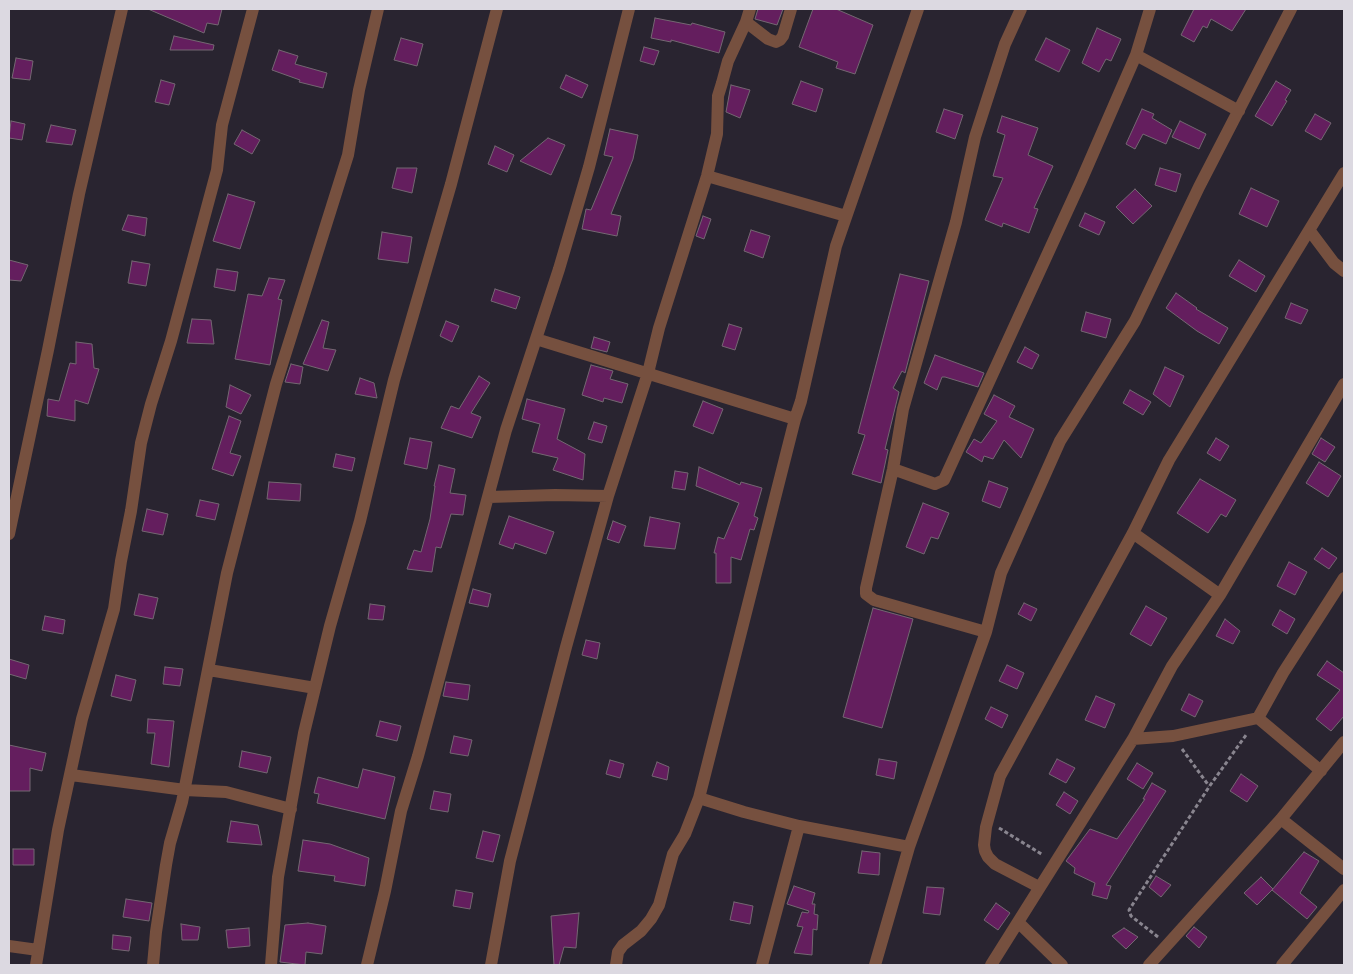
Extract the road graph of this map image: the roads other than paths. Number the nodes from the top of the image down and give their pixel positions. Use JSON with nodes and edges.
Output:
{"nodes":[{"id":1,"x":122,"y":9,"type":"edge"},
{"id":2,"x":253,"y":9,"type":"edge"},
{"id":3,"x":378,"y":9,"type":"edge"},
{"id":4,"x":497,"y":9,"type":"edge"},
{"id":5,"x":630,"y":9,"type":"edge"},
{"id":6,"x":750,"y":9,"type":"edge"},
{"id":7,"x":791,"y":9,"type":"edge"},
{"id":8,"x":918,"y":9,"type":"edge"},
{"id":9,"x":1021,"y":9,"type":"edge"},
{"id":10,"x":1150,"y":9,"type":"edge"},
{"id":11,"x":1291,"y":9,"type":"edge"},
{"id":12,"x":746,"y":22,"type":"junction"},
{"id":13,"x":1136,"y":55,"type":"junction"},
{"id":14,"x":1239,"y":111,"type":"junction"},
{"id":15,"x":1344,"y":173,"type":"edge"},
{"id":16,"x":708,"y":176,"type":"junction"},
{"id":17,"x":846,"y":216,"type":"junction"},
{"id":18,"x":1310,"y":232,"type":"junction"},
{"id":19,"x":1344,"y":271,"type":"edge"},
{"id":20,"x":536,"y":339,"type":"junction"},
{"id":21,"x":648,"y":373,"type":"junction"},
{"id":22,"x":1344,"y":384,"type":"edge"},
{"id":23,"x":795,"y":419,"type":"junction"},
{"id":24,"x":893,"y":469,"type":"junction"},
{"id":25,"x":489,"y":496,"type":"junction"},
{"id":26,"x":608,"y":496,"type":"junction"},
{"id":27,"x":1132,"y":533,"type":"junction"},
{"id":28,"x":9,"y":534,"type":"edge"},
{"id":29,"x":1344,"y":578,"type":"edge"},
{"id":30,"x":1220,"y":595,"type":"junction"},
{"id":31,"x":986,"y":632,"type":"junction"},
{"id":32,"x":209,"y":670,"type":"junction"},
{"id":33,"x":315,"y":688,"type":"junction"},
{"id":34,"x":1258,"y":718,"type":"junction"},
{"id":35,"x":1133,"y":739,"type":"junction"},
{"id":36,"x":1344,"y":742,"type":"edge"},
{"id":37,"x":1321,"y":771,"type":"junction"},
{"id":38,"x":72,"y":775,"type":"junction"},
{"id":39,"x":185,"y":790,"type":"junction"},
{"id":40,"x":699,"y":798,"type":"junction"},
{"id":41,"x":291,"y":809,"type":"junction"},
{"id":42,"x":1281,"y":819,"type":"junction"},
{"id":43,"x":799,"y":826,"type":"junction"},
{"id":44,"x":909,"y":847,"type":"junction"},
{"id":45,"x":1344,"y":869,"type":"edge"},
{"id":46,"x":1039,"y":887,"type":"junction"},
{"id":47,"x":1344,"y":890,"type":"edge"},
{"id":48,"x":1019,"y":923,"type":"junction"},
{"id":49,"x":9,"y":946,"type":"edge"},
{"id":50,"x":38,"y":950,"type":"junction"},
{"id":51,"x":36,"y":965,"type":"edge"},
{"id":52,"x":154,"y":965,"type":"edge"},
{"id":53,"x":271,"y":965,"type":"edge"},
{"id":54,"x":367,"y":965,"type":"edge"},
{"id":55,"x":491,"y":965,"type":"edge"},
{"id":56,"x":616,"y":965,"type":"edge"},
{"id":57,"x":762,"y":965,"type":"edge"},
{"id":58,"x":875,"y":965,"type":"edge"},
{"id":59,"x":991,"y":965,"type":"edge"},
{"id":60,"x":1062,"y":965,"type":"edge"},
{"id":61,"x":1149,"y":965,"type":"edge"},
{"id":62,"x":1282,"y":965,"type":"edge"}],
"edges":[{"from":1,"to":28,"type":"street"},
{"from":2,"to":38,"type":"street"},
{"from":3,"to":32,"type":"street"},
{"from":4,"to":33,"type":"street"},
{"from":5,"to":20,"type":"street"},
{"from":6,"to":12,"type":"street"},
{"from":7,"to":12,"type":"street"},
{"from":8,"to":17,"type":"street"},
{"from":9,"to":24,"type":"street"},
{"from":10,"to":13,"type":"street"},
{"from":11,"to":14,"type":"street"},
{"from":12,"to":16,"type":"street"},
{"from":13,"to":14,"type":"street"},
{"from":13,"to":24,"type":"street"},
{"from":14,"to":31,"type":"street"},
{"from":15,"to":18,"type":"street"},
{"from":16,"to":17,"type":"street"},
{"from":16,"to":21,"type":"street"},
{"from":17,"to":23,"type":"street"},
{"from":18,"to":19,"type":"street"},
{"from":18,"to":27,"type":"street"},
{"from":20,"to":21,"type":"street"},
{"from":20,"to":25,"type":"street"},
{"from":21,"to":23,"type":"street"},
{"from":21,"to":26,"type":"street"},
{"from":22,"to":30,"type":"street"},
{"from":23,"to":40,"type":"street"},
{"from":24,"to":31,"type":"street"},
{"from":25,"to":26,"type":"street"},
{"from":25,"to":54,"type":"street"},
{"from":26,"to":55,"type":"street"},
{"from":27,"to":30,"type":"street"},
{"from":27,"to":46,"type":"street"},
{"from":29,"to":34,"type":"street"},
{"from":30,"to":35,"type":"street"},
{"from":31,"to":44,"type":"street"},
{"from":32,"to":33,"type":"street"},
{"from":32,"to":39,"type":"street"},
{"from":33,"to":41,"type":"street"},
{"from":34,"to":35,"type":"street"},
{"from":34,"to":37,"type":"street"},
{"from":35,"to":46,"type":"street"},
{"from":36,"to":37,"type":"street"},
{"from":37,"to":42,"type":"street"},
{"from":38,"to":39,"type":"street"},
{"from":38,"to":50,"type":"street"},
{"from":39,"to":41,"type":"street"},
{"from":39,"to":52,"type":"street"},
{"from":40,"to":43,"type":"street"},
{"from":40,"to":56,"type":"street"},
{"from":41,"to":53,"type":"street"},
{"from":42,"to":45,"type":"street"},
{"from":42,"to":61,"type":"street"},
{"from":43,"to":44,"type":"street"},
{"from":43,"to":57,"type":"street"},
{"from":44,"to":58,"type":"street"},
{"from":46,"to":48,"type":"street"},
{"from":47,"to":62,"type":"street"},
{"from":48,"to":59,"type":"street"},
{"from":48,"to":60,"type":"street"},
{"from":49,"to":50,"type":"street"},
{"from":50,"to":51,"type":"street"}]}
